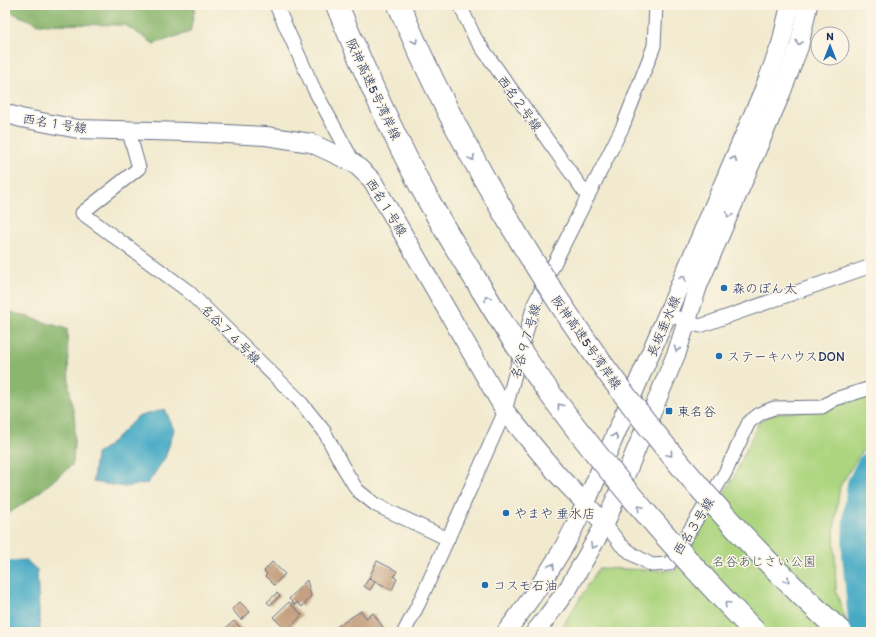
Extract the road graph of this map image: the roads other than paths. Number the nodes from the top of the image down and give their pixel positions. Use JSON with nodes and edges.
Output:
{"nodes":[{"id":1,"x":276,"y":5,"type":"edge"},
{"id":2,"x":337,"y":5,"type":"edge"},
{"id":3,"x":399,"y":5,"type":"edge"},
{"id":4,"x":460,"y":5,"type":"edge"},
{"id":5,"x":656,"y":5,"type":"edge"},
{"id":6,"x":790,"y":5,"type":"edge"},
{"id":7,"x":808,"y":5,"type":"edge"},
{"id":8,"x":5,"y":113,"type":"edge"},
{"id":9,"x":128,"y":129,"type":"junction"},
{"id":10,"x":354,"y":163,"type":"junction"},
{"id":11,"x":588,"y":197,"type":"junction"},
{"id":12,"x":871,"y":266,"type":"edge"},
{"id":13,"x":667,"y":314,"type":"junction"},
{"id":14,"x":686,"y":320,"type":"junction"},
{"id":15,"x":871,"y":388,"type":"edge"},
{"id":16,"x":505,"y":410,"type":"junction"},
{"id":17,"x":586,"y":503,"type":"junction"},
{"id":18,"x":605,"y":524,"type":"junction"},
{"id":19,"x":448,"y":539,"type":"junction"},
{"id":20,"x":404,"y":632,"type":"edge"},
{"id":21,"x":506,"y":632,"type":"edge"},
{"id":22,"x":534,"y":632,"type":"edge"},
{"id":23,"x":755,"y":632,"type":"edge"},
{"id":24,"x":841,"y":632,"type":"edge"}],
"edges":[{"from":1,"to":10,"type":"street"},
{"from":23,"to":2,"type":"highway","name":"阪神高速5号湾岸線","one_way":true,"bridge":true},
{"from":3,"to":24,"type":"highway","name":"阪神高速5号湾岸線","one_way":true,"bridge":true},
{"from":4,"to":11,"type":"street","name":"西名２号線"},
{"from":5,"to":11,"type":"street","name":"名谷９７号線"},
{"from":13,"to":6,"type":"main road","name":"長坂垂水線","one_way":true},
{"from":7,"to":14,"type":"main road","name":"長坂垂水線","one_way":true},
{"from":8,"to":9,"type":"main road","name":"西名１号線"},
{"from":9,"to":10,"type":"main road","name":"西名１号線"},
{"from":9,"to":19,"type":"street","name":"名谷７４号線"},
{"from":10,"to":16,"type":"main road","name":"西名１号線"},
{"from":11,"to":16,"type":"street","name":"名谷９７号線"},
{"from":12,"to":14,"type":"street"},
{"from":13,"to":14,"type":"street"},
{"from":17,"to":13,"type":"main road","name":"長坂垂水線","one_way":true},
{"from":14,"to":18,"type":"main road","name":"長坂垂水線","one_way":true},
{"from":15,"to":18,"type":"street","name":"西名３号線"},
{"from":16,"to":17,"type":"main road","name":"西名１号線"},
{"from":16,"to":19,"type":"street","name":"名谷９７号線"},
{"from":17,"to":18,"type":"main road","name":"西名１号線"},
{"from":21,"to":17,"type":"main road","name":"長坂垂水線","one_way":true},
{"from":18,"to":22,"type":"main road","name":"長坂垂水線","one_way":true},
{"from":19,"to":20,"type":"street","name":"名谷９７号線"}]}
